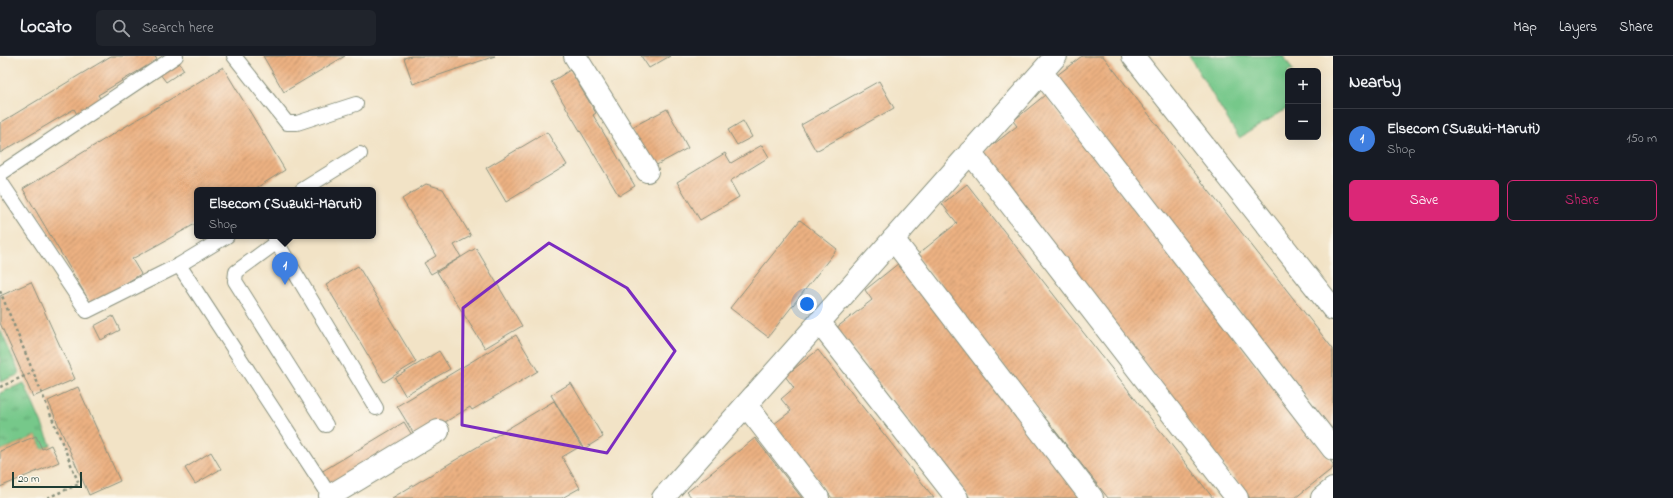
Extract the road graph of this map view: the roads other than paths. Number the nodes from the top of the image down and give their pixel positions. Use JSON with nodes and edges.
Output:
{"nodes":[{"id":1,"x":176,"y":56,"type":"edge"},
{"id":2,"x":234,"y":56,"type":"edge"},
{"id":3,"x":575,"y":56,"type":"edge"},
{"id":4,"x":1056,"y":56,"type":"edge"},
{"id":5,"x":1133,"y":56,"type":"edge"},
{"id":6,"x":1042,"y":73,"type":"junction"},
{"id":7,"x":356,"y":104,"type":"dead end"},
{"id":8,"x":970,"y":152,"type":"junction"},
{"id":9,"x":360,"y":154,"type":"dead end"},
{"id":10,"x":647,"y":171,"type":"dead end"},
{"id":11,"x":0,"y":174,"type":"edge"},
{"id":12,"x":0,"y":181,"type":"edge"},
{"id":13,"x":307,"y":187,"type":"edge"},
{"id":14,"x":222,"y":239,"type":"edge"},
{"id":15,"x":275,"y":239,"type":"edge"},
{"id":16,"x":892,"y":239,"type":"junction"},
{"id":17,"x":179,"y":265,"type":"junction"},
{"id":18,"x":1333,"y":309,"type":"edge"},
{"id":19,"x":819,"y":322,"type":"junction"},
{"id":20,"x":746,"y":404,"type":"junction"},
{"id":21,"x":376,"y":408,"type":"dead end"},
{"id":22,"x":326,"y":425,"type":"dead end"},
{"id":23,"x":438,"y":430,"type":"dead end"},
{"id":24,"x":1333,"y":449,"type":"edge"},
{"id":25,"x":1333,"y":489,"type":"edge"},
{"id":26,"x":329,"y":497,"type":"edge"},
{"id":27,"x":663,"y":498,"type":"edge"},
{"id":28,"x":818,"y":498,"type":"edge"},
{"id":29,"x":957,"y":498,"type":"edge"},
{"id":30,"x":1092,"y":498,"type":"edge"},
{"id":31,"x":1236,"y":498,"type":"edge"},
{"id":32,"x":1322,"y":498,"type":"edge"}],
"edges":[{"from":1,"to":11,"type":"lane"},
{"from":2,"to":7,"type":"lane"},
{"from":3,"to":10,"type":"street"},
{"from":4,"to":6,"type":"street"},
{"from":5,"to":18,"type":"street"},
{"from":6,"to":8,"type":"street"},
{"from":6,"to":24,"type":"street"},
{"from":8,"to":16,"type":"street"},
{"from":8,"to":31,"type":"street"},
{"from":9,"to":13,"type":"lane"},
{"from":12,"to":17,"type":"lane"},
{"from":14,"to":17,"type":"lane"},
{"from":15,"to":21,"type":"lane"},
{"from":15,"to":22,"type":"lane"},
{"from":16,"to":19,"type":"street"},
{"from":16,"to":30,"type":"street"},
{"from":17,"to":26,"type":"lane"},
{"from":19,"to":20,"type":"street"},
{"from":19,"to":29,"type":"street"},
{"from":20,"to":27,"type":"street"},
{"from":20,"to":28,"type":"street"},
{"from":23,"to":26,"type":"street"},
{"from":25,"to":32,"type":"street"}]}
